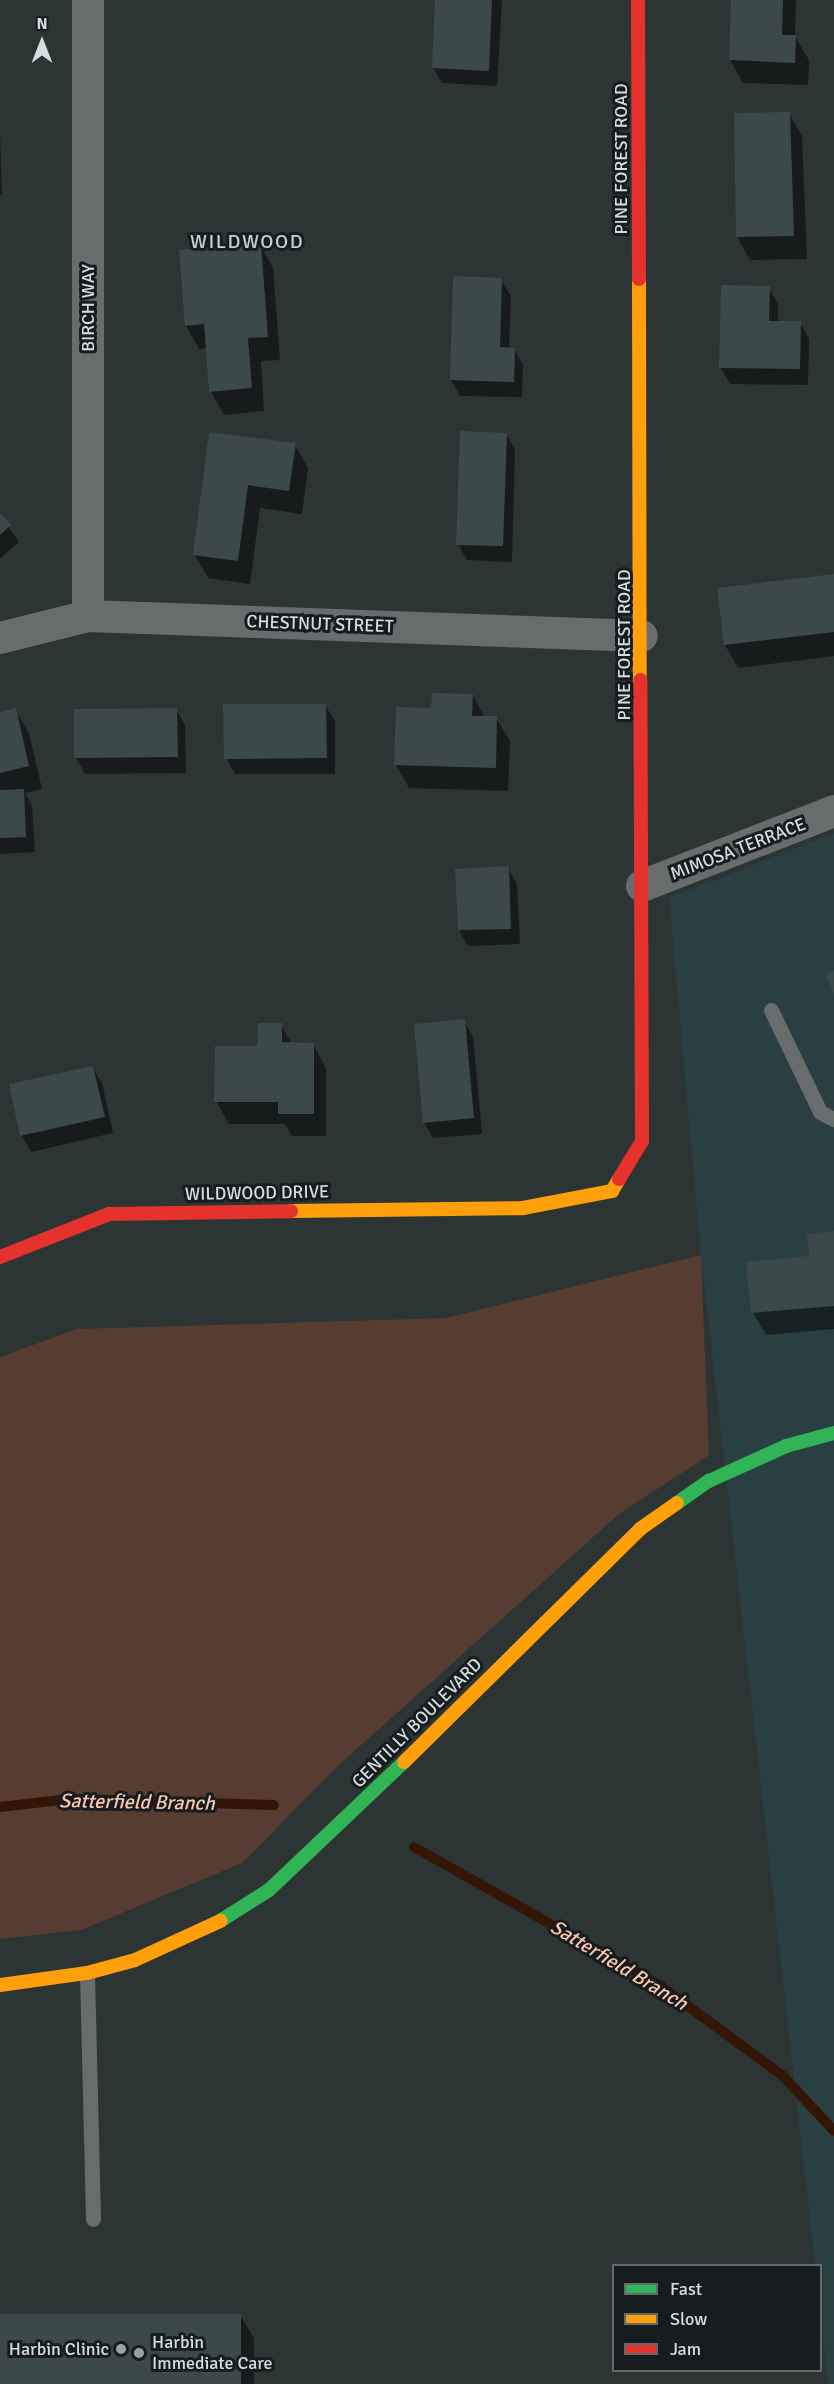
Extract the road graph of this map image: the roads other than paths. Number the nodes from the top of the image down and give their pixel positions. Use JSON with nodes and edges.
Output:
{"nodes":[{"id":1,"x":88,"y":0,"type":"edge"},
{"id":2,"x":638,"y":0,"type":"edge"},
{"id":3,"x":88,"y":616,"type":"junction"},
{"id":4,"x":642,"y":636,"type":"junction"},
{"id":5,"x":0,"y":638,"type":"edge"},
{"id":6,"x":834,"y":811,"type":"edge"},
{"id":7,"x":642,"y":886,"type":"junction"},
{"id":8,"x":771,"y":1010,"type":"dead end"},
{"id":9,"x":834,"y":1119,"type":"edge"},
{"id":10,"x":523,"y":1208,"type":"joint"},
{"id":11,"x":0,"y":1257,"type":"edge"},
{"id":12,"x":834,"y":1433,"type":"edge"},
{"id":13,"x":87,"y":1973,"type":"junction"},
{"id":14,"x":0,"y":1985,"type":"edge"},
{"id":15,"x":93,"y":2219,"type":"dead end"}],
"edges":[{"from":1,"to":3,"type":"street","name":"BIRCH WAY"},
{"from":2,"to":4,"type":"street","name":"PINE FOREST ROAD"},
{"from":3,"to":4,"type":"street","name":"CHESTNUT STREET"},
{"from":3,"to":5,"type":"street","name":"CHESTNUT STREET"},
{"from":4,"to":7,"type":"street","name":"PINE FOREST ROAD"},
{"from":6,"to":7,"type":"street","name":"MIMOSA TERRACE"},
{"from":7,"to":10,"type":"street","name":"PINE FOREST ROAD"},
{"from":8,"to":9,"type":"lane"},
{"from":10,"to":11,"type":"street","name":"WILDWOOD DRIVE"},
{"from":12,"to":13,"type":"street","name":"GENTILLY BOULEVARD"},
{"from":13,"to":14,"type":"street","name":"GENTILLY BOULEVARD"},
{"from":13,"to":15,"type":"lane"}]}
